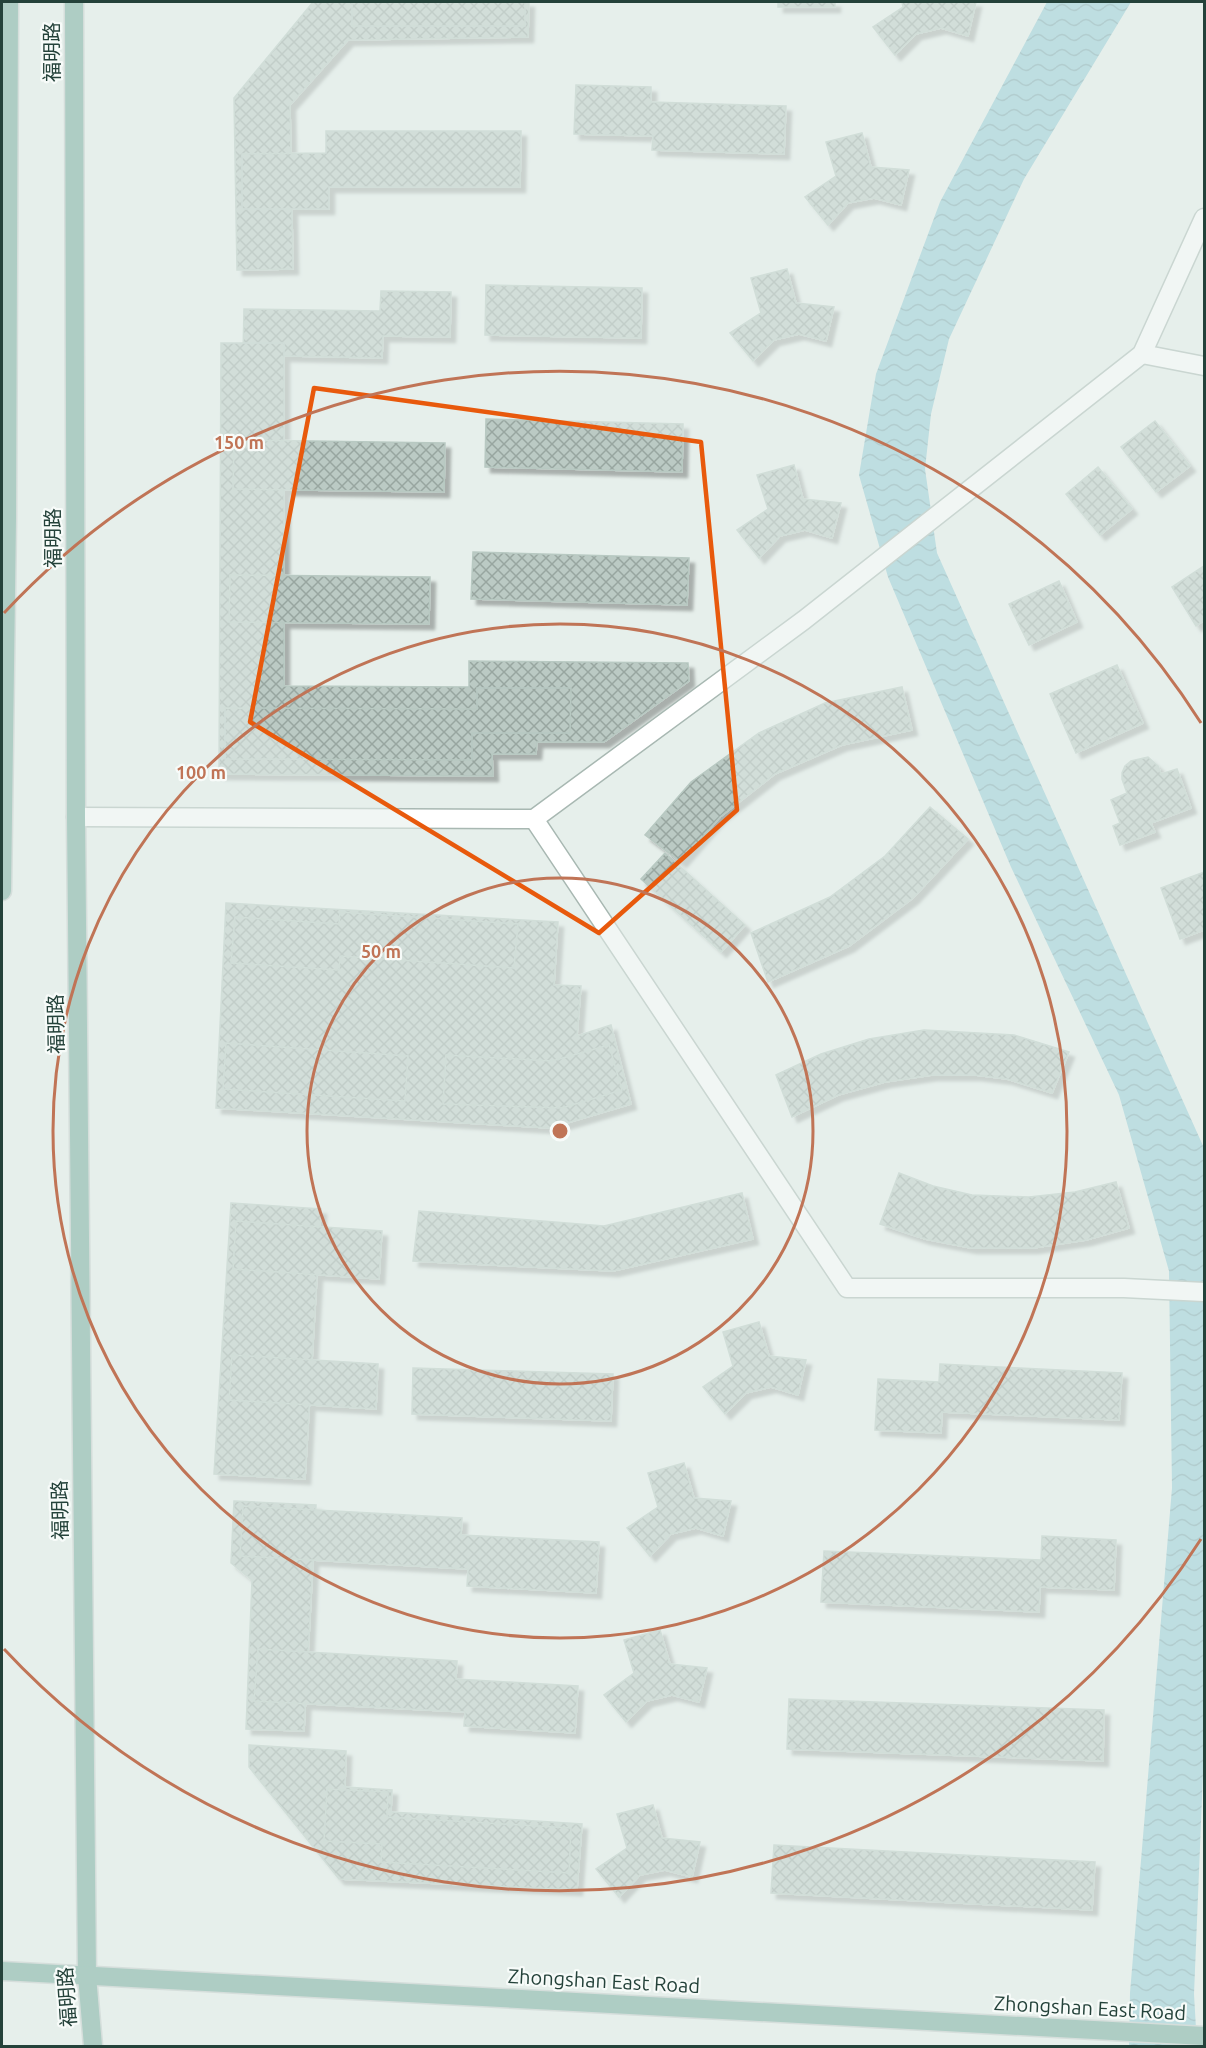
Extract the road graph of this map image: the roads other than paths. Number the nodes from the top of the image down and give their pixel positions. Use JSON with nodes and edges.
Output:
{"nodes":[{"id":1,"x":9,"y":2,"type":"edge"},
{"id":2,"x":74,"y":2,"type":"edge"},
{"id":3,"x":1204,"y":218,"type":"edge"},
{"id":4,"x":1142,"y":354,"type":"junction"},
{"id":5,"x":1204,"y":366,"type":"edge"},
{"id":6,"x":4,"y":518,"type":"edge"},
{"id":7,"x":76,"y":816,"type":"junction"},
{"id":8,"x":534,"y":819,"type":"junction"},
{"id":9,"x":2,"y":891,"type":"edge"},
{"id":10,"x":1204,"y":1292,"type":"edge"},
{"id":11,"x":2,"y":1971,"type":"edge"},
{"id":12,"x":87,"y":1976,"type":"junction"},
{"id":13,"x":1204,"y":2036,"type":"edge"},
{"id":14,"x":93,"y":2046,"type":"edge"}],
"edges":[{"from":1,"to":6,"type":"main road"},
{"from":2,"to":7,"type":"main road","name":"福明路"},
{"from":3,"to":4,"type":"street"},
{"from":4,"to":5,"type":"street"},
{"from":4,"to":8,"type":"street"},
{"from":6,"to":9,"type":"main road"},
{"from":7,"to":8,"type":"street"},
{"from":7,"to":12,"type":"main road","name":"福明路"},
{"from":8,"to":10,"type":"street"},
{"from":11,"to":12,"type":"main road","name":"Zhongshan East Road"},
{"from":12,"to":13,"type":"main road","name":"Zhongshan East Road"},
{"from":12,"to":14,"type":"main road","name":"福明路"}]}
